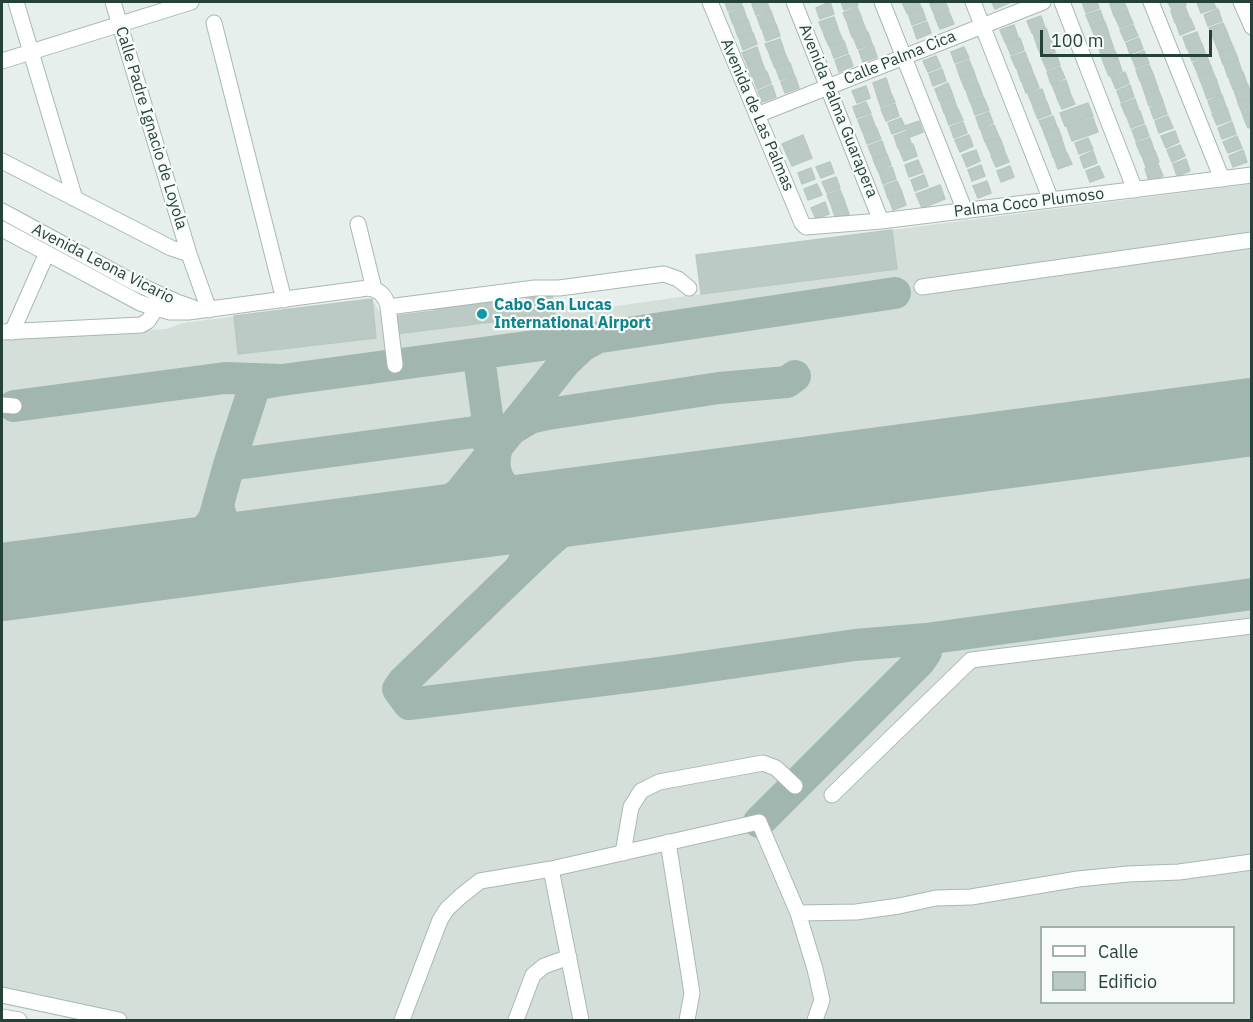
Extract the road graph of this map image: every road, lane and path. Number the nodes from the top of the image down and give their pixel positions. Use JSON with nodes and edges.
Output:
{"nodes":[{"id":1,"x":16,"y":2,"type":"edge"},
{"id":2,"x":113,"y":2,"type":"edge"},
{"id":3,"x":190,"y":2,"type":"edge"},
{"id":4,"x":710,"y":2,"type":"edge"},
{"id":5,"x":794,"y":2,"type":"edge"},
{"id":6,"x":882,"y":2,"type":"edge"},
{"id":7,"x":973,"y":2,"type":"edge"},
{"id":8,"x":1043,"y":2,"type":"edge"},
{"id":9,"x":1062,"y":2,"type":"edge"},
{"id":10,"x":1151,"y":2,"type":"edge"},
{"id":11,"x":1241,"y":2,"type":"edge"},
{"id":12,"x":214,"y":23,"type":"dead end"},
{"id":13,"x":120,"y":24,"type":"junction"},
{"id":14,"x":983,"y":26,"type":"junction"},
{"id":15,"x":1251,"y":27,"type":"edge"},
{"id":16,"x":32,"y":52,"type":"junction"},
{"id":17,"x":904,"y":57,"type":"junction"},
{"id":18,"x":2,"y":61,"type":"edge"},
{"id":19,"x":828,"y":87,"type":"junction"},
{"id":20,"x":758,"y":115,"type":"junction"},
{"id":21,"x":2,"y":161,"type":"edge"},
{"id":22,"x":1251,"y":175,"type":"edge"},
{"id":23,"x":1222,"y":179,"type":"junction"},
{"id":24,"x":1135,"y":190,"type":"junction"},
{"id":25,"x":75,"y":199,"type":"junction"},
{"id":26,"x":1051,"y":200,"type":"junction"},
{"id":27,"x":2,"y":211,"type":"edge"},
{"id":28,"x":965,"y":211,"type":"junction"},
{"id":29,"x":881,"y":221,"type":"junction"},
{"id":30,"x":358,"y":224,"type":"dead end"},
{"id":31,"x":806,"y":226,"type":"joint"},
{"id":32,"x":2,"y":229,"type":"edge"},
{"id":33,"x":1251,"y":240,"type":"edge"},
{"id":34,"x":46,"y":253,"type":"junction"},
{"id":35,"x":189,"y":254,"type":"junction"},
{"id":36,"x":922,"y":287,"type":"dead end"},
{"id":37,"x":689,"y":288,"type":"dead end"},
{"id":38,"x":374,"y":289,"type":"junction"},
{"id":39,"x":284,"y":300,"type":"junction"},
{"id":40,"x":160,"y":302,"type":"junction"},
{"id":41,"x":388,"y":307,"type":"junction"},
{"id":42,"x":208,"y":310,"type":"junction"},
{"id":43,"x":7,"y":332,"type":"edge"},
{"id":44,"x":395,"y":365,"type":"dead end"},
{"id":45,"x":1251,"y":626,"type":"edge"},
{"id":46,"x":795,"y":786,"type":"dead end"},
{"id":47,"x":832,"y":795,"type":"dead end"},
{"id":48,"x":669,"y":842,"type":"junction"},
{"id":49,"x":623,"y":853,"type":"junction"},
{"id":50,"x":1251,"y":862,"type":"edge"},
{"id":51,"x":551,"y":869,"type":"junction"},
{"id":52,"x":798,"y":913,"type":"junction"},
{"id":53,"x":569,"y":957,"type":"junction"},
{"id":54,"x":2,"y":995,"type":"edge"},
{"id":55,"x":2,"y":1017,"type":"edge"},
{"id":56,"x":19,"y":1020,"type":"edge"},
{"id":57,"x":119,"y":1020,"type":"edge"},
{"id":58,"x":402,"y":1020,"type":"edge"},
{"id":59,"x":516,"y":1020,"type":"edge"},
{"id":60,"x":581,"y":1020,"type":"edge"},
{"id":61,"x":687,"y":1020,"type":"edge"},
{"id":62,"x":815,"y":1020,"type":"edge"}],
"edges":[{"from":1,"to":16,"type":"street"},
{"from":2,"to":13,"type":"street","name":"Calle Padre Ignacio de Loyola"},
{"from":3,"to":13,"type":"street"},
{"from":4,"to":20,"type":"street","name":"Avenida de Las Palmas"},
{"from":5,"to":19,"type":"street","name":"Avenida Palma Guarapera"},
{"from":6,"to":17,"type":"street"},
{"from":7,"to":14,"type":"street"},
{"from":8,"to":14,"type":"street","name":"Calle Palma Cica"},
{"from":9,"to":24,"type":"street"},
{"from":10,"to":23,"type":"street"},
{"from":11,"to":15,"type":"street"},
{"from":12,"to":39,"type":"street"},
{"from":13,"to":16,"type":"street"},
{"from":13,"to":35,"type":"street","name":"Calle Padre Ignacio de Loyola"},
{"from":14,"to":17,"type":"street","name":"Calle Palma Cica"},
{"from":14,"to":26,"type":"street"},
{"from":16,"to":18,"type":"street"},
{"from":16,"to":25,"type":"street"},
{"from":17,"to":19,"type":"street","name":"Calle Palma Cica"},
{"from":17,"to":28,"type":"street"},
{"from":19,"to":20,"type":"street","name":"Calle Palma Cica"},
{"from":19,"to":29,"type":"street","name":"Avenida Palma Guarapera"},
{"from":20,"to":31,"type":"street","name":"Avenida de Las Palmas"},
{"from":21,"to":25,"type":"street"},
{"from":22,"to":23,"type":"street","name":"Palma Coco Plumoso"},
{"from":23,"to":24,"type":"street","name":"Palma Coco Plumoso"},
{"from":24,"to":26,"type":"street","name":"Palma Coco Plumoso"},
{"from":25,"to":35,"type":"street"},
{"from":26,"to":28,"type":"street","name":"Palma Coco Plumoso"},
{"from":27,"to":40,"type":"street","name":"Avenida Leona Vicario"},
{"from":28,"to":29,"type":"street","name":"Palma Coco Plumoso"},
{"from":29,"to":31,"type":"street","name":"Palma Coco Plumoso"},
{"from":30,"to":38,"type":"street"},
{"from":32,"to":34,"type":"street","name":"Avenida Leona Vicario"},
{"from":33,"to":36,"type":"street"},
{"from":34,"to":40,"type":"street","name":"Avenida Leona Vicario"},
{"from":34,"to":43,"type":"street"},
{"from":35,"to":42,"type":"street","name":"Calle Padre Ignacio de Loyola"},
{"from":37,"to":41,"type":"street"},
{"from":38,"to":39,"type":"street","name":"Avenida Leona Vicario"},
{"from":38,"to":41,"type":"street"},
{"from":39,"to":42,"type":"street","name":"Avenida Leona Vicario"},
{"from":40,"to":42,"type":"street","name":"Avenida Leona Vicario"},
{"from":40,"to":43,"type":"street"},
{"from":41,"to":44,"type":"street"},
{"from":45,"to":47,"type":"street"},
{"from":46,"to":49,"type":"street"},
{"from":48,"to":49,"type":"street"},
{"from":48,"to":52,"type":"street"},
{"from":48,"to":61,"type":"street"},
{"from":49,"to":51,"type":"street"},
{"from":50,"to":52,"type":"street"},
{"from":51,"to":53,"type":"street"},
{"from":51,"to":58,"type":"street"},
{"from":52,"to":62,"type":"street"},
{"from":53,"to":59,"type":"street"},
{"from":53,"to":60,"type":"street"},
{"from":54,"to":57,"type":"street"},
{"from":55,"to":56,"type":"street"}]}
